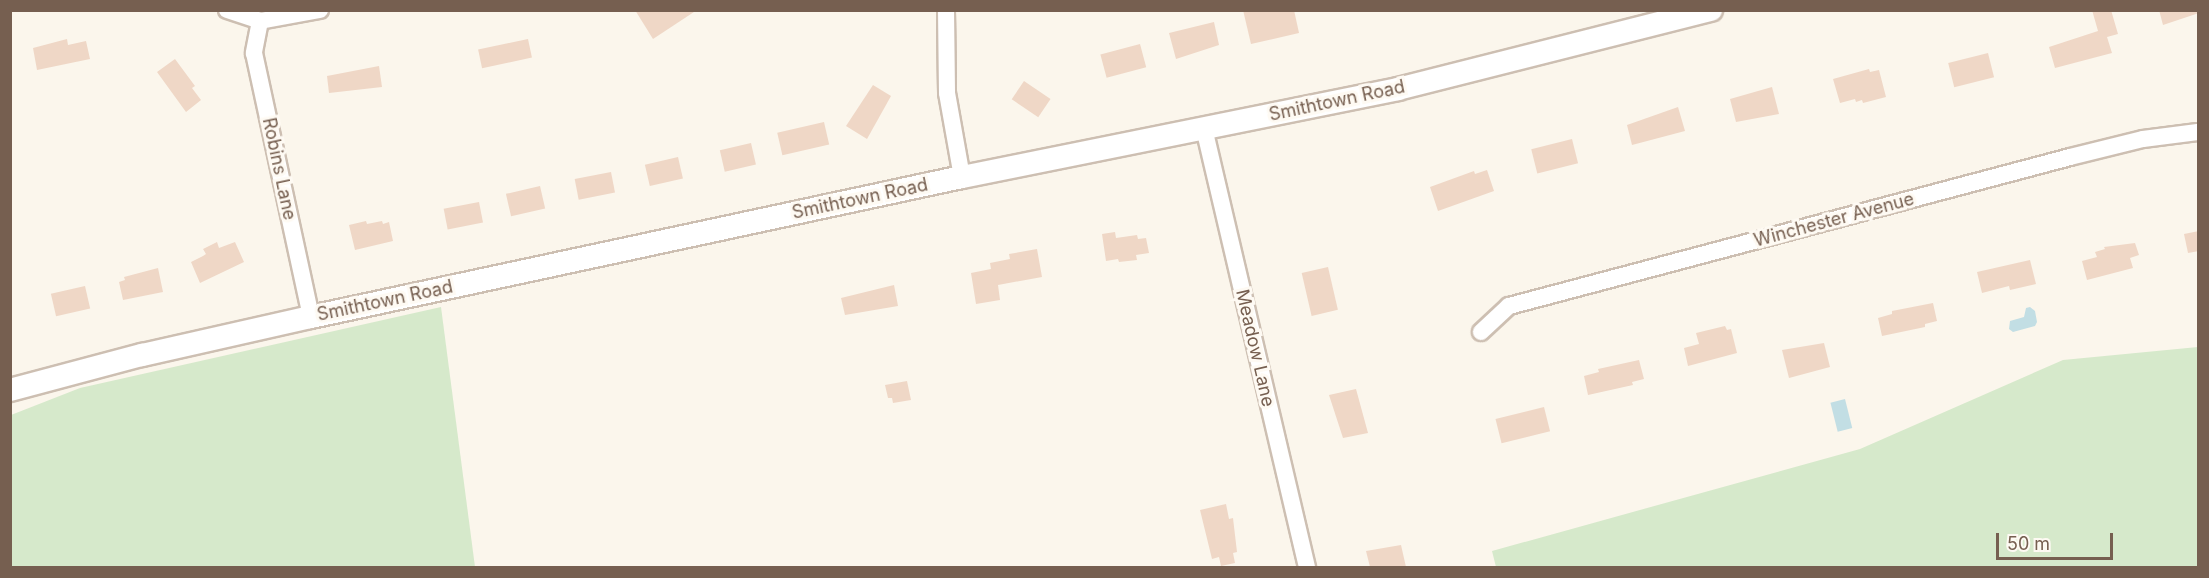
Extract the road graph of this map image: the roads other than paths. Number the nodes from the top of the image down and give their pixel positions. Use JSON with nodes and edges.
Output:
{"nodes":[{"id":1,"x":227,"y":10,"type":"edge"},
{"id":2,"x":320,"y":10,"type":"edge"},
{"id":3,"x":946,"y":10,"type":"edge"},
{"id":4,"x":1711,"y":10,"type":"edge"},
{"id":5,"x":260,"y":21,"type":"junction"},
{"id":6,"x":1204,"y":128,"type":"junction"},
{"id":7,"x":2199,"y":132,"type":"edge"},
{"id":8,"x":962,"y":177,"type":"junction"},
{"id":9,"x":311,"y":316,"type":"junction"},
{"id":10,"x":1481,"y":332,"type":"dead end"},
{"id":11,"x":10,"y":390,"type":"edge"},
{"id":12,"x":1307,"y":567,"type":"edge"}],
"edges":[{"from":1,"to":5,"type":"street"},
{"from":2,"to":5,"type":"street"},
{"from":3,"to":8,"type":"street"},
{"from":4,"to":6,"type":"street","name":"Smithtown Road"},
{"from":5,"to":9,"type":"street","name":"Robins Lane"},
{"from":6,"to":8,"type":"street","name":"Smithtown Road"},
{"from":6,"to":12,"type":"street","name":"Meadow Lane"},
{"from":7,"to":10,"type":"street","name":"Winchester Avenue"},
{"from":8,"to":9,"type":"street","name":"Smithtown Road"},
{"from":9,"to":11,"type":"street","name":"Smithtown Road"}]}
